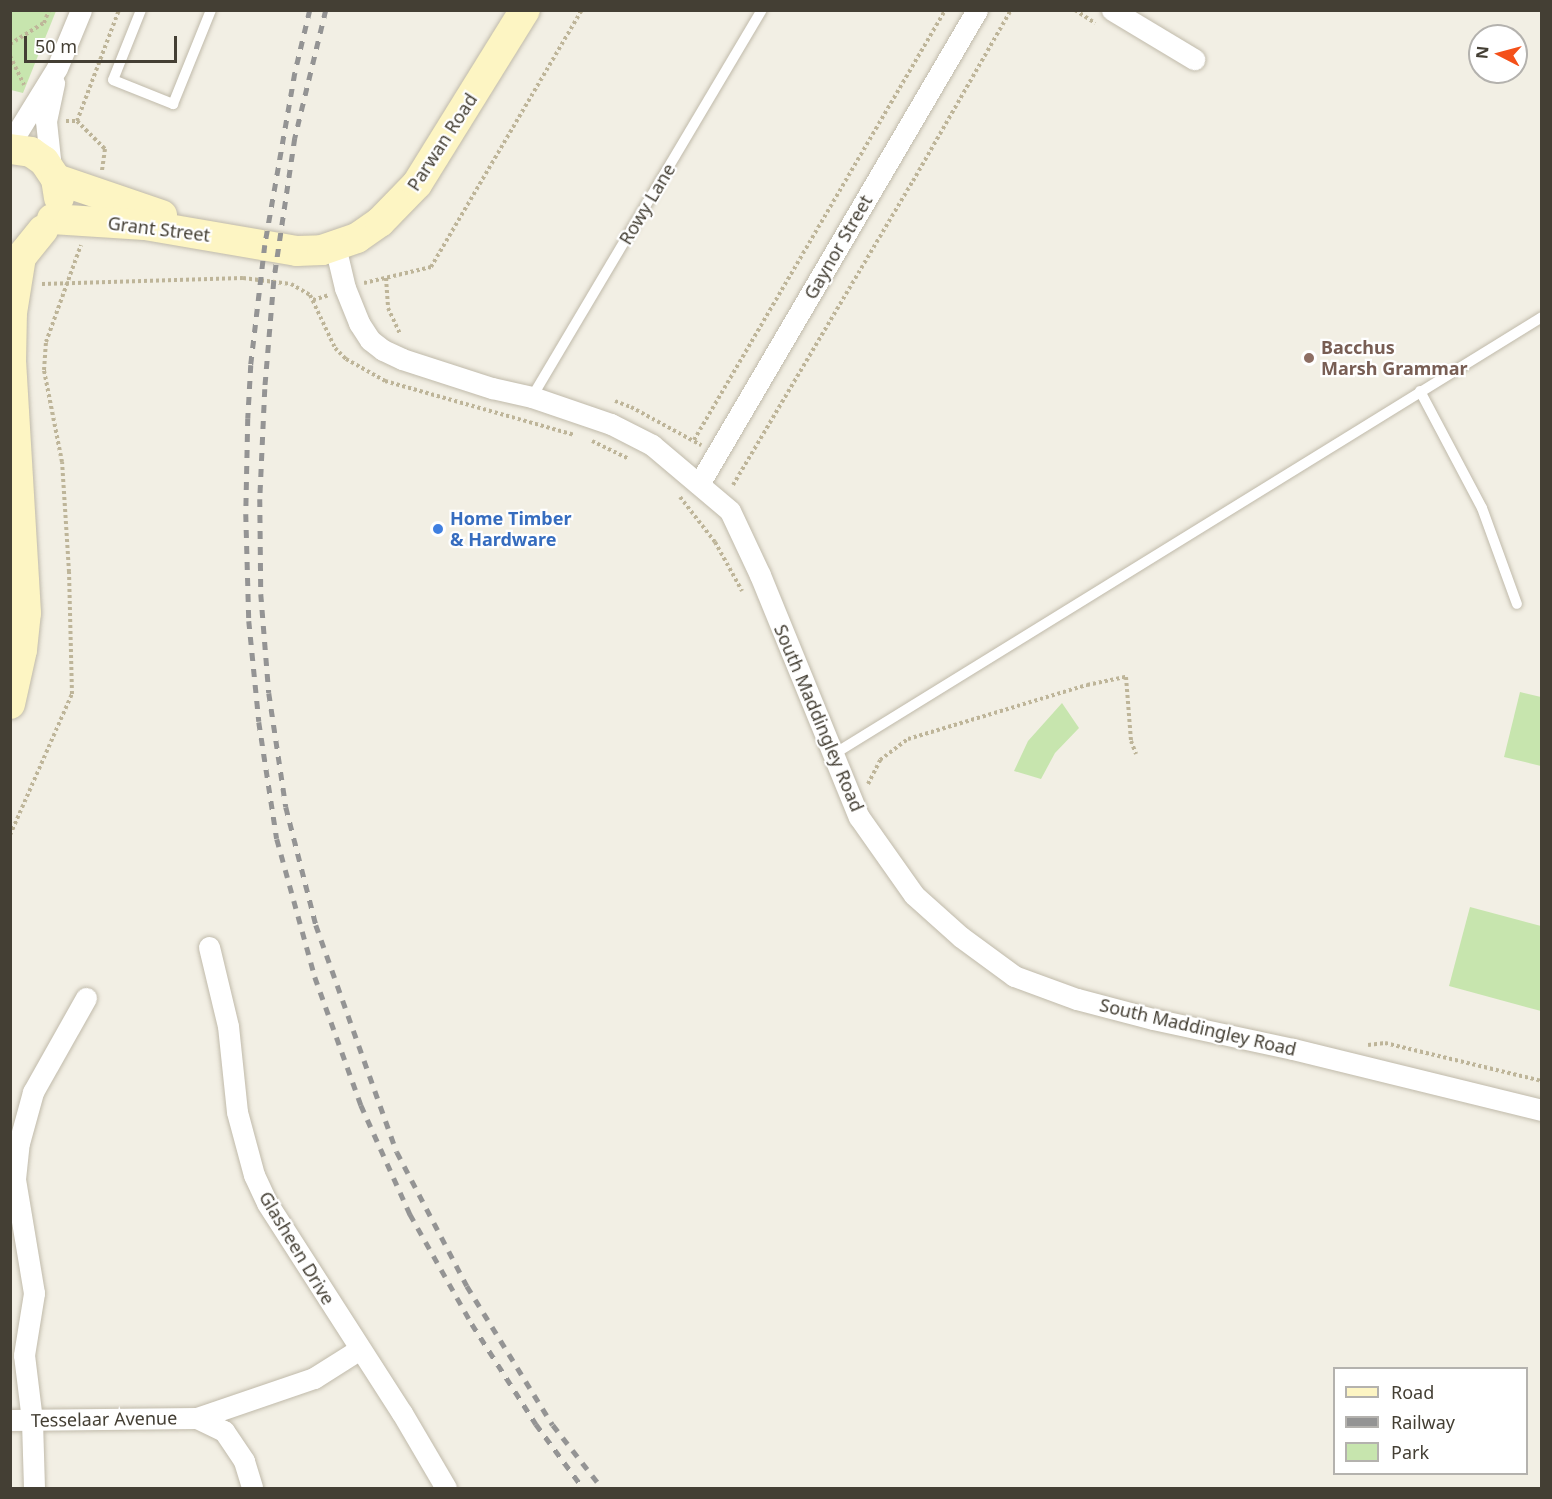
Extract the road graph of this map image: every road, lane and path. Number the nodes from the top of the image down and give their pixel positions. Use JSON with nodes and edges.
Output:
{"nodes":[{"id":1,"x":49,"y":10,"type":"edge"},
{"id":2,"x":81,"y":10,"type":"edge"},
{"id":3,"x":118,"y":10,"type":"edge"},
{"id":4,"x":141,"y":10,"type":"edge"},
{"id":5,"x":211,"y":10,"type":"edge"},
{"id":6,"x":525,"y":10,"type":"edge"},
{"id":7,"x":582,"y":10,"type":"edge"},
{"id":8,"x":762,"y":10,"type":"edge"},
{"id":9,"x":945,"y":10,"type":"edge"},
{"id":10,"x":977,"y":10,"type":"edge"},
{"id":11,"x":1011,"y":10,"type":"edge"},
{"id":12,"x":1112,"y":10,"type":"edge"},
{"id":13,"x":10,"y":44,"type":"edge"},
{"id":14,"x":10,"y":56,"type":"edge"},
{"id":15,"x":1194,"y":59,"type":"dead end"},
{"id":16,"x":57,"y":68,"type":"junction"},
{"id":17,"x":35,"y":104,"type":"junction"},
{"id":18,"x":77,"y":121,"type":"dead end"},
{"id":19,"x":10,"y":144,"type":"edge"},
{"id":20,"x":10,"y":149,"type":"edge"},
{"id":21,"x":54,"y":173,"type":"junction"},
{"id":22,"x":88,"y":221,"type":"junction"},
{"id":23,"x":48,"y":225,"type":"junction"},
{"id":24,"x":228,"y":237,"type":"junction"},
{"id":25,"x":10,"y":241,"type":"edge"},
{"id":26,"x":335,"y":246,"type":"junction"},
{"id":27,"x":386,"y":278,"type":"junction"},
{"id":28,"x":67,"y":284,"type":"junction"},
{"id":29,"x":345,"y":288,"type":"junction"},
{"id":30,"x":312,"y":300,"type":"junction"},
{"id":31,"x":1542,"y":317,"type":"edge"},
{"id":32,"x":408,"y":340,"type":"dead end"},
{"id":33,"x":1420,"y":391,"type":"junction"},
{"id":34,"x":532,"y":397,"type":"junction"},
{"id":35,"x":609,"y":400,"type":"dead end"},
{"id":36,"x":577,"y":436,"type":"dead end"},
{"id":37,"x":588,"y":439,"type":"dead end"},
{"id":38,"x":694,"y":440,"type":"junction"},
{"id":39,"x":10,"y":457,"type":"edge"},
{"id":40,"x":715,"y":457,"type":"junction"},
{"id":41,"x":634,"y":461,"type":"dead end"},
{"id":42,"x":699,"y":484,"type":"junction"},
{"id":43,"x":734,"y":485,"type":"junction"},
{"id":44,"x":675,"y":492,"type":"dead end"},
{"id":45,"x":738,"y":496,"type":"dead end"},
{"id":46,"x":23,"y":569,"type":"junction"},
{"id":47,"x":745,"y":597,"type":"dead end"},
{"id":48,"x":1517,"y":604,"type":"dead end"},
{"id":49,"x":10,"y":704,"type":"edge"},
{"id":50,"x":834,"y":754,"type":"junction"},
{"id":51,"x":1136,"y":754,"type":"dead end"},
{"id":52,"x":864,"y":780,"type":"dead end"},
{"id":53,"x":10,"y":835,"type":"edge"},
{"id":54,"x":209,"y":947,"type":"dead end"},
{"id":55,"x":86,"y":998,"type":"dead end"},
{"id":56,"x":1363,"y":1046,"type":"dead end"},
{"id":57,"x":1542,"y":1081,"type":"edge"},
{"id":58,"x":1542,"y":1110,"type":"edge"},
{"id":59,"x":360,"y":1349,"type":"junction"},
{"id":60,"x":197,"y":1418,"type":"junction"},
{"id":61,"x":10,"y":1420,"type":"edge"},
{"id":62,"x":32,"y":1420,"type":"junction"},
{"id":63,"x":34,"y":1488,"type":"edge"},
{"id":64,"x":252,"y":1488,"type":"edge"},
{"id":65,"x":446,"y":1488,"type":"edge"}],
"edges":[{"from":1,"to":13,"type":"path"},
{"from":2,"to":16,"type":"street"},
{"from":3,"to":18,"type":"path"},
{"from":4,"to":5,"type":"lane"},
{"from":6,"to":26,"type":"main road","name":"Parwan Road"},
{"from":7,"to":27,"type":"path"},
{"from":8,"to":34,"type":"lane","name":"Rowy Lane"},
{"from":9,"to":38,"type":"path"},
{"from":10,"to":40,"type":"street","name":"Gaynor Street"},
{"from":11,"to":43,"type":"path"},
{"from":12,"to":15,"type":"street"},
{"from":14,"to":17,"type":"path"},
{"from":16,"to":17,"type":"street"},
{"from":16,"to":21,"type":"street"},
{"from":17,"to":19,"type":"street"},
{"from":20,"to":21,"type":"main road","name":"Grant Street"},
{"from":21,"to":23,"type":"main road"},
{"from":21,"to":24,"type":"main road","name":"Grant Street"},
{"from":22,"to":23,"type":"main road","name":"Grant Street"},
{"from":22,"to":24,"type":"main road","name":"Grant Street"},
{"from":22,"to":28,"type":"path"},
{"from":23,"to":25,"type":"main road"},
{"from":23,"to":46,"type":"main road"},
{"from":24,"to":26,"type":"main road","name":"Parwan Road"},
{"from":26,"to":29,"type":"street","name":"South Maddingley Road"},
{"from":27,"to":29,"type":"path"},
{"from":27,"to":32,"type":"path"},
{"from":28,"to":30,"type":"path"},
{"from":28,"to":53,"type":"path"},
{"from":29,"to":30,"type":"path"},
{"from":29,"to":34,"type":"street","name":"South Maddingley Road"},
{"from":30,"to":36,"type":"path"},
{"from":31,"to":33,"type":"lane"},
{"from":33,"to":48,"type":"lane"},
{"from":33,"to":50,"type":"lane"},
{"from":34,"to":42,"type":"street","name":"South Maddingley Road"},
{"from":35,"to":38,"type":"path"},
{"from":37,"to":41,"type":"path"},
{"from":38,"to":40,"type":"path"},
{"from":39,"to":46,"type":"main road"},
{"from":40,"to":42,"type":"street","name":"Gaynor Street"},
{"from":40,"to":43,"type":"path"},
{"from":42,"to":50,"type":"street","name":"South Maddingley Road"},
{"from":43,"to":45,"type":"path"},
{"from":44,"to":47,"type":"path"},
{"from":46,"to":49,"type":"main road"},
{"from":50,"to":58,"type":"street","name":"South Maddingley Road"},
{"from":51,"to":52,"type":"path"},
{"from":54,"to":59,"type":"street","name":"Glasheen Drive"},
{"from":55,"to":62,"type":"street"},
{"from":56,"to":57,"type":"path"},
{"from":59,"to":60,"type":"street","name":"Tesselaar Avenue"},
{"from":59,"to":65,"type":"street","name":"Glasheen Drive"},
{"from":60,"to":62,"type":"street","name":"Tesselaar Avenue"},
{"from":60,"to":64,"type":"street","name":"Tesselaar Avenue"},
{"from":61,"to":62,"type":"street","name":"Tesselaar Avenue"},
{"from":62,"to":63,"type":"street"}]}
